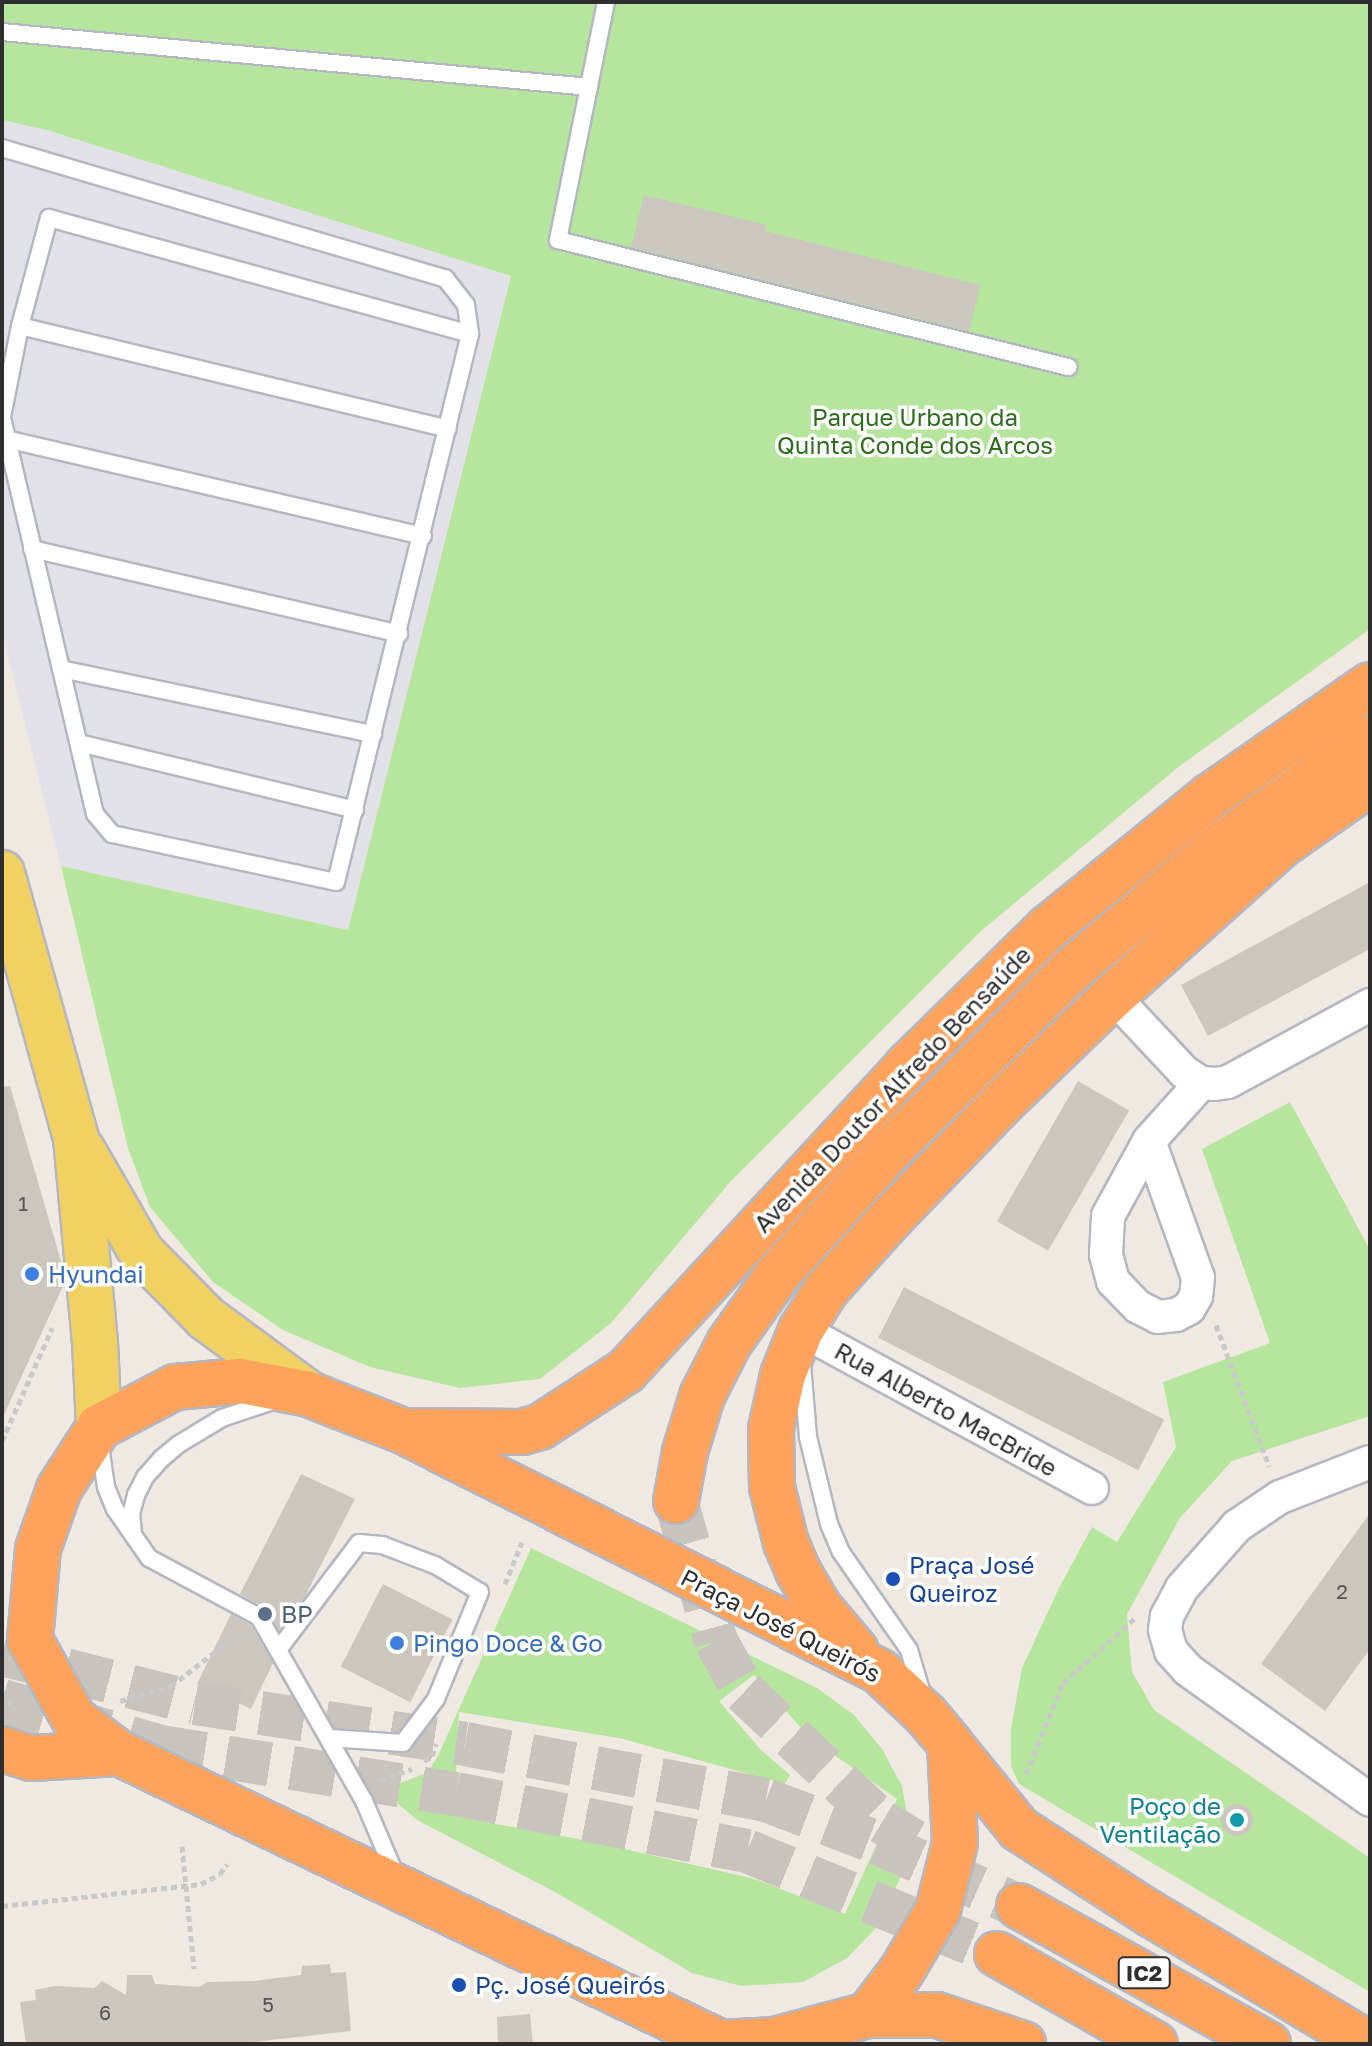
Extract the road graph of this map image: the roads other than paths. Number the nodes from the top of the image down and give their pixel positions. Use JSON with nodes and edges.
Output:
{"nodes":[{"id":1,"x":606,"y":2,"type":"edge"},
{"id":2,"x":2,"y":32,"type":"edge"},
{"id":3,"x":589,"y":87,"type":"junction"},
{"id":4,"x":2,"y":148,"type":"edge"},
{"id":5,"x":20,"y":326,"type":"junction"},
{"id":6,"x":470,"y":334,"type":"junction"},
{"id":7,"x":1068,"y":367,"type":"dead end"},
{"id":8,"x":448,"y":429,"type":"junction"},
{"id":9,"x":6,"y":439,"type":"junction"},
{"id":10,"x":423,"y":536,"type":"junction"},
{"id":11,"x":32,"y":549,"type":"junction"},
{"id":12,"x":399,"y":634,"type":"junction"},
{"id":13,"x":61,"y":669,"type":"junction"},
{"id":14,"x":1370,"y":685,"type":"edge"},
{"id":15,"x":373,"y":734,"type":"junction"},
{"id":16,"x":1370,"y":738,"type":"edge"},
{"id":17,"x":79,"y":743,"type":"junction"},
{"id":18,"x":1370,"y":783,"type":"edge"},
{"id":19,"x":355,"y":810,"type":"junction"},
{"id":20,"x":2,"y":873,"type":"edge"},
{"id":21,"x":1113,"y":996,"type":"junction"},
{"id":22,"x":1370,"y":1005,"type":"edge"},
{"id":23,"x":1201,"y":1083,"type":"junction"},
{"id":24,"x":76,"y":1138,"type":"junction"},
{"id":25,"x":1149,"y":1141,"type":"junction"},
{"id":26,"x":801,"y":1330,"type":"junction"},
{"id":27,"x":309,"y":1394,"type":"junction"},
{"id":28,"x":99,"y":1427,"type":"junction"},
{"id":29,"x":403,"y":1431,"type":"junction"},
{"id":30,"x":1370,"y":1462,"type":"edge"},
{"id":31,"x":1092,"y":1488,"type":"dead end"},
{"id":32,"x":676,"y":1501,"type":"tunnel mouth"},
{"id":33,"x":52,"y":1505,"type":"junction"},
{"id":34,"x":2,"y":1558,"type":"edge"},
{"id":35,"x":149,"y":1558,"type":"junction"},
{"id":36,"x":278,"y":1650,"type":"junction"},
{"id":37,"x":879,"y":1671,"type":"junction"},
{"id":38,"x":938,"y":1729,"type":"junction"},
{"id":39,"x":329,"y":1738,"type":"junction"},
{"id":40,"x":2,"y":1749,"type":"edge"},
{"id":41,"x":119,"y":1753,"type":"junction"},
{"id":42,"x":1370,"y":1800,"type":"edge"},
{"id":43,"x":402,"y":1889,"type":"junction"},
{"id":44,"x":1019,"y":1906,"type":"tunnel mouth"},
{"id":45,"x":997,"y":1954,"type":"tunnel mouth"},
{"id":46,"x":868,"y":2015,"type":"junction"},
{"id":47,"x":1023,"y":2044,"type":"edge"},
{"id":48,"x":1155,"y":2044,"type":"edge"},
{"id":49,"x":1268,"y":2044,"type":"edge"},
{"id":50,"x":1369,"y":2044,"type":"edge"}],
"edges":[{"from":1,"to":3,"type":"lane"},
{"from":2,"to":3,"type":"lane"},
{"from":3,"to":7,"type":"lane"},
{"from":4,"to":6,"type":"lane"},
{"from":5,"to":6,"type":"lane"},
{"from":5,"to":8,"type":"lane"},
{"from":5,"to":9,"type":"lane"},
{"from":6,"to":8,"type":"lane"},
{"from":8,"to":10,"type":"lane"},
{"from":9,"to":10,"type":"lane"},
{"from":9,"to":11,"type":"lane"},
{"from":10,"to":12,"type":"lane"},
{"from":11,"to":12,"type":"lane"},
{"from":11,"to":13,"type":"lane"},
{"from":12,"to":15,"type":"lane"},
{"from":13,"to":15,"type":"lane"},
{"from":13,"to":17,"type":"lane"},
{"from":14,"to":29,"type":"highway","name":"Avenida Doutor Alfredo Bensaúde"},
{"from":15,"to":19,"type":"lane"},
{"from":16,"to":32,"type":"highway","name":"Avenida Doutor Alfredo Bensaúde"},
{"from":17,"to":19,"type":"lane"},
{"from":17,"to":19,"type":"lane"},
{"from":18,"to":21,"type":"highway"},
{"from":20,"to":24,"type":"main road"},
{"from":21,"to":23,"type":"street"},
{"from":21,"to":26,"type":"highway"},
{"from":22,"to":23,"type":"street"},
{"from":23,"to":25,"type":"street"},
{"from":24,"to":27,"type":"main road"},
{"from":24,"to":28,"type":"main road"},
{"from":25,"to":25,"type":"street"},
{"from":26,"to":31,"type":"street","name":"Rua Alberto MacBride"},
{"from":26,"to":37,"type":"highway"},
{"from":26,"to":38,"type":"lane"},
{"from":27,"to":28,"type":"highway","name":"Praça José Queirós"},
{"from":27,"to":29,"type":"highway","name":"Praça José Queirós"},
{"from":27,"to":35,"type":"lane"},
{"from":28,"to":33,"type":"highway"},
{"from":28,"to":35,"type":"lane"},
{"from":29,"to":37,"type":"highway","name":"Praça José Queirós"},
{"from":30,"to":42,"type":"street"},
{"from":33,"to":34,"type":"highway"},
{"from":33,"to":41,"type":"highway"},
{"from":35,"to":36,"type":"lane"},
{"from":36,"to":39,"type":"lane"},
{"from":36,"to":39,"type":"lane"},
{"from":37,"to":38,"type":"highway","name":"Praça José Queirós"},
{"from":38,"to":46,"type":"highway"},
{"from":38,"to":50,"type":"highway","name":"Praça José Queirós"},
{"from":39,"to":43,"type":"lane"},
{"from":40,"to":41,"type":"highway"},
{"from":41,"to":43,"type":"highway"},
{"from":43,"to":46,"type":"highway"},
{"from":44,"to":49,"type":"highway","number":"IC2"},
{"from":45,"to":48,"type":"highway","number":"IC2"},
{"from":46,"to":47,"type":"highway"}]}
